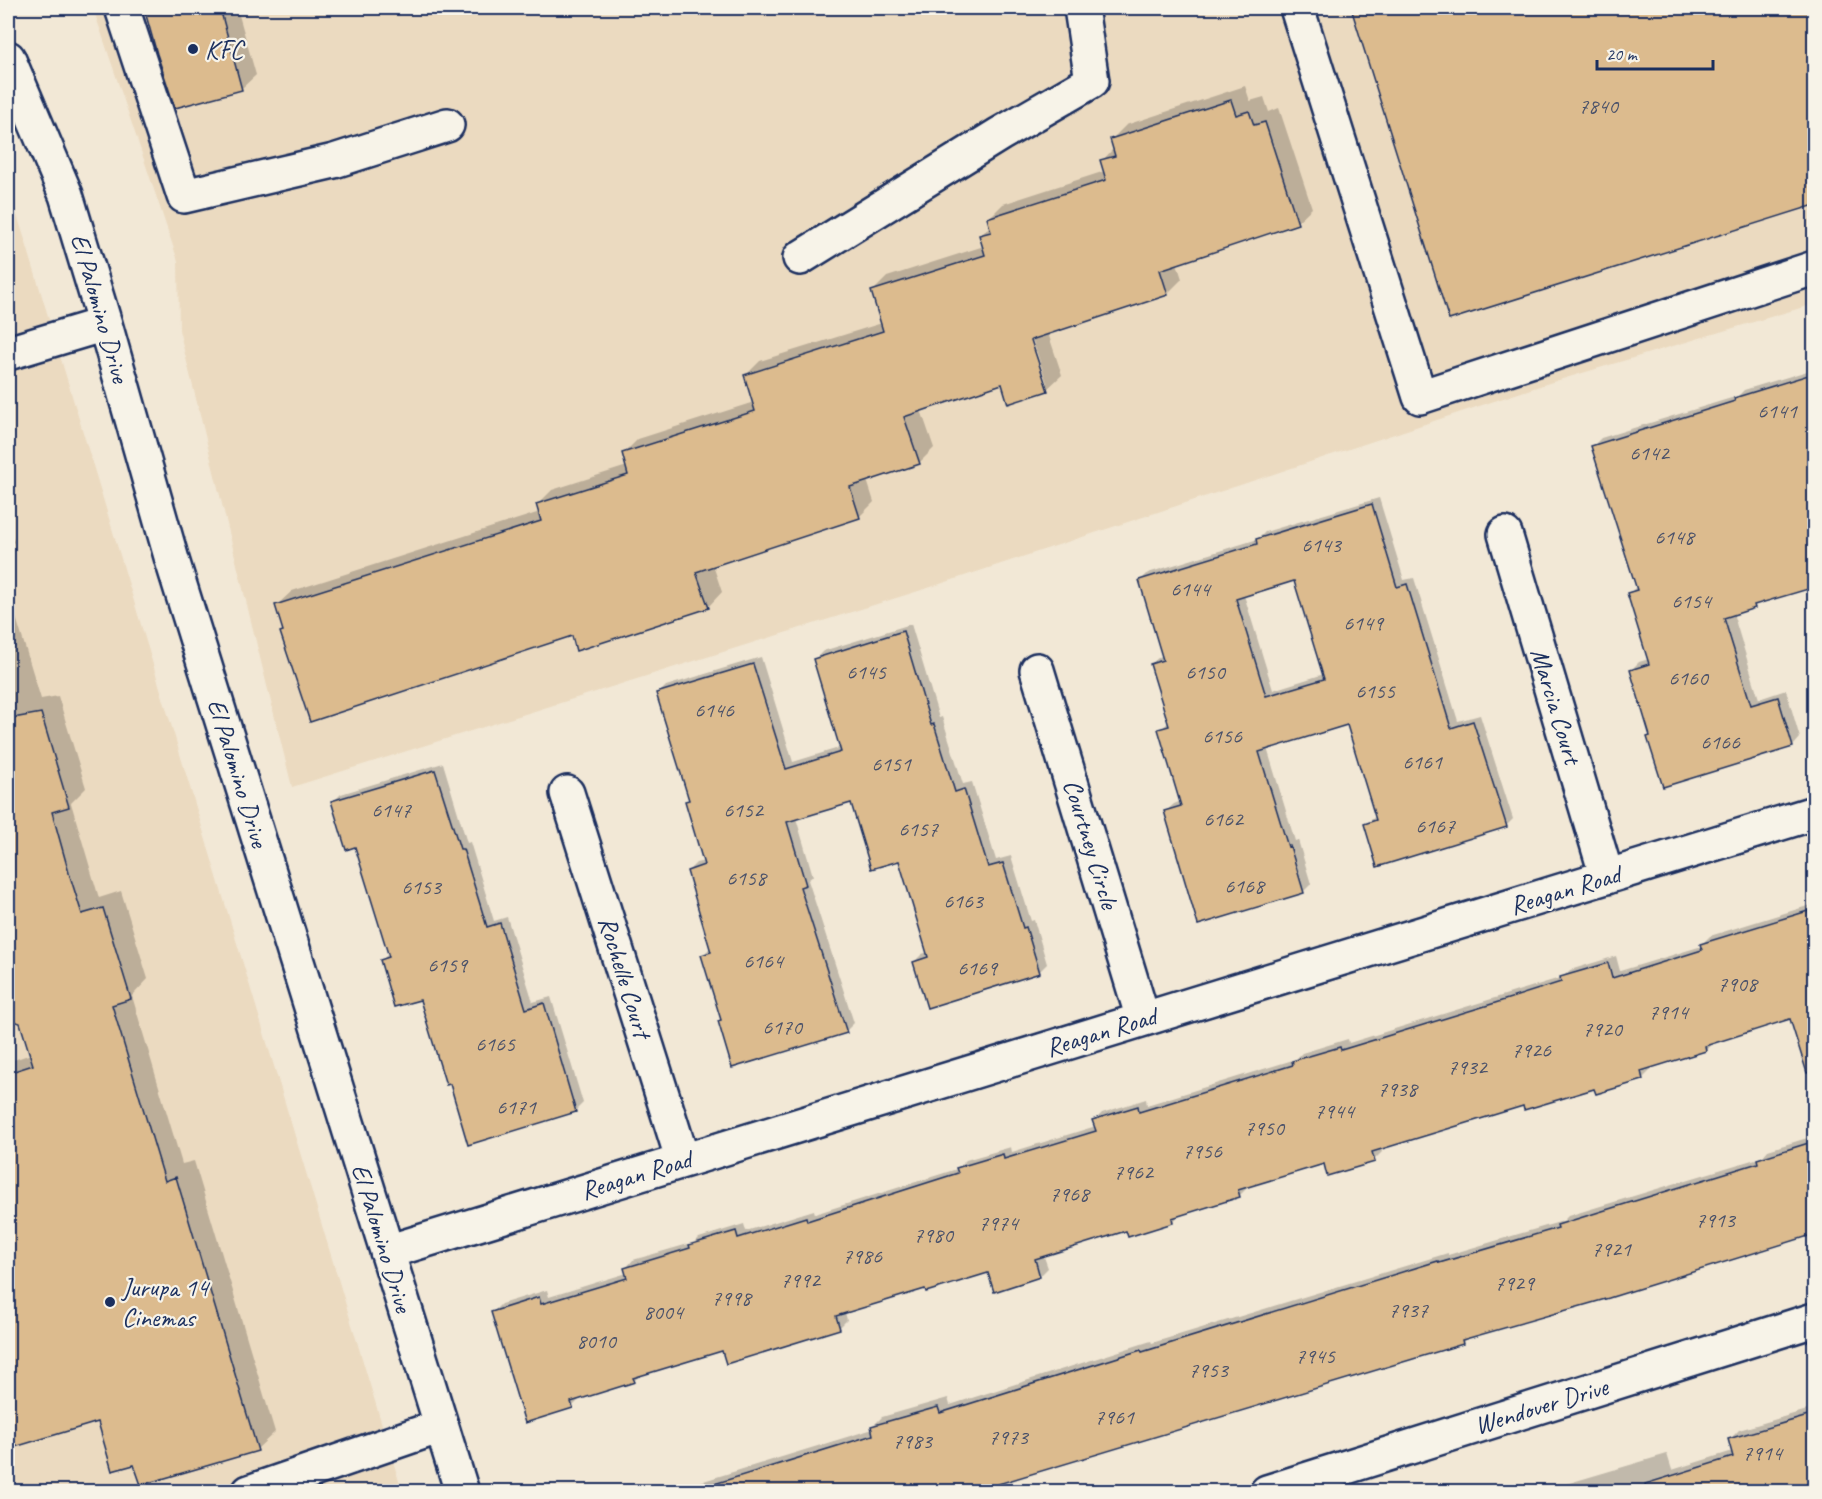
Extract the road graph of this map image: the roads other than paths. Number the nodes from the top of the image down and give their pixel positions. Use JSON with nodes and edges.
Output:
{"nodes":[{"id":1,"x":122,"y":8,"type":"edge"},
{"id":2,"x":1081,"y":8,"type":"edge"},
{"id":3,"x":1297,"y":8,"type":"edge"},
{"id":4,"x":8,"y":58,"type":"edge"},
{"id":5,"x":447,"y":125,"type":"dead end"},
{"id":6,"x":800,"y":258,"type":"dead end"},
{"id":7,"x":1815,"y":268,"type":"edge"},
{"id":8,"x":105,"y":324,"type":"junction"},
{"id":9,"x":8,"y":353,"type":"edge"},
{"id":10,"x":1505,"y":534,"type":"dead end"},
{"id":11,"x":1037,"y":669,"type":"dead end"},
{"id":12,"x":567,"y":793,"type":"dead end"},
{"id":13,"x":1815,"y":813,"type":"edge"},
{"id":14,"x":1607,"y":878,"type":"junction"},
{"id":15,"x":1143,"y":1018,"type":"junction"},
{"id":16,"x":682,"y":1161,"type":"junction"},
{"id":17,"x":387,"y":1252,"type":"junction"},
{"id":18,"x":1815,"y":1320,"type":"edge"},
{"id":19,"x":441,"y":1426,"type":"junction"},
{"id":20,"x":249,"y":1491,"type":"edge"},
{"id":21,"x":462,"y":1491,"type":"edge"},
{"id":22,"x":1267,"y":1491,"type":"edge"}],
"edges":[{"from":1,"to":5,"type":"street"},
{"from":2,"to":6,"type":"street"},
{"from":3,"to":7,"type":"street"},
{"from":4,"to":8,"type":"street","name":"El Palomino Drive"},
{"from":8,"to":9,"type":"street"},
{"from":8,"to":17,"type":"street","name":"El Palomino Drive"},
{"from":10,"to":14,"type":"street","name":"Marcia Court"},
{"from":11,"to":15,"type":"street","name":"Courtney Circle"},
{"from":12,"to":16,"type":"street","name":"Rochelle Court"},
{"from":13,"to":14,"type":"street","name":"Reagan Road"},
{"from":14,"to":15,"type":"street","name":"Reagan Road"},
{"from":15,"to":16,"type":"street","name":"Reagan Road"},
{"from":16,"to":17,"type":"street","name":"Reagan Road"},
{"from":17,"to":19,"type":"street","name":"El Palomino Drive"},
{"from":18,"to":22,"type":"street","name":"Wendover Drive"},
{"from":19,"to":20,"type":"street"},
{"from":19,"to":21,"type":"street","name":"El Palomino Drive"}]}
